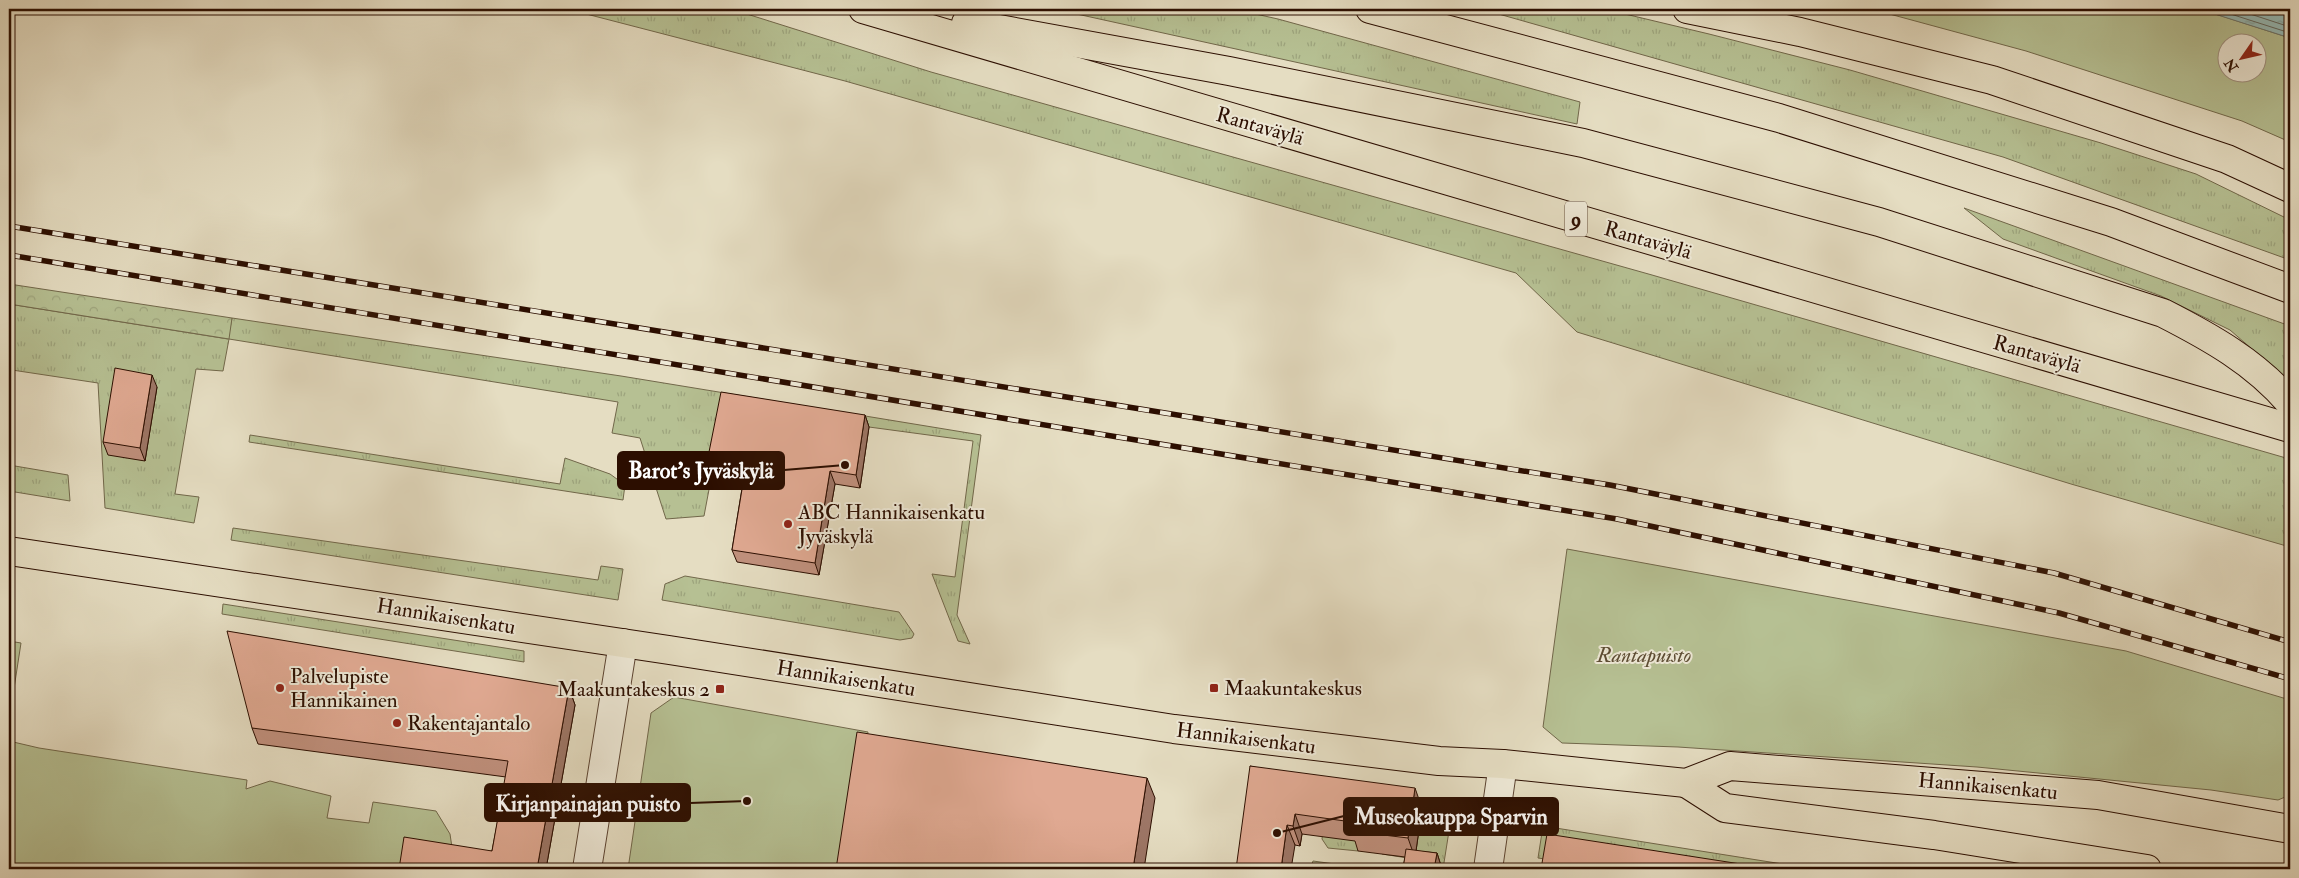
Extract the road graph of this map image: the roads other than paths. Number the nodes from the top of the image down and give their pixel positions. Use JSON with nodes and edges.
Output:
{"nodes":[{"id":1,"x":863,"y":9,"type":"edge"},
{"id":2,"x":886,"y":9,"type":"edge"},
{"id":3,"x":1370,"y":9,"type":"edge"},
{"id":4,"x":1687,"y":9,"type":"edge"},
{"id":5,"x":2290,"y":188,"type":"edge"},
{"id":6,"x":2290,"y":289,"type":"edge"},
{"id":7,"x":2290,"y":403,"type":"edge"},
{"id":8,"x":2290,"y":428,"type":"edge"},
{"id":9,"x":9,"y":550,"type":"edge"},
{"id":10,"x":623,"y":643,"type":"junction"},
{"id":11,"x":1503,"y":764,"type":"junction"},
{"id":12,"x":1686,"y":783,"type":"junction"},
{"id":13,"x":2290,"y":829,"type":"edge"},
{"id":14,"x":587,"y":869,"type":"edge"},
{"id":15,"x":1488,"y":869,"type":"edge"},
{"id":16,"x":2147,"y":869,"type":"edge"}],
"edges":[{"from":1,"to":8,"type":"main road","name":"Rantaväylä","number":"9"},
{"from":2,"to":7,"type":"main road"},
{"from":3,"to":6,"type":"main road"},
{"from":4,"to":5,"type":"main road"},
{"from":9,"to":10,"type":"main road","name":"Hannikaisenkatu"},
{"from":10,"to":11,"type":"main road","name":"Hannikaisenkatu"},
{"from":10,"to":14,"type":"street"},
{"from":11,"to":12,"type":"main road","name":"Hannikaisenkatu"},
{"from":11,"to":15,"type":"street"},
{"from":12,"to":13,"type":"main road","name":"Hannikaisenkatu"},
{"from":12,"to":16,"type":"main road","name":"Hannikaisenkatu"}]}
